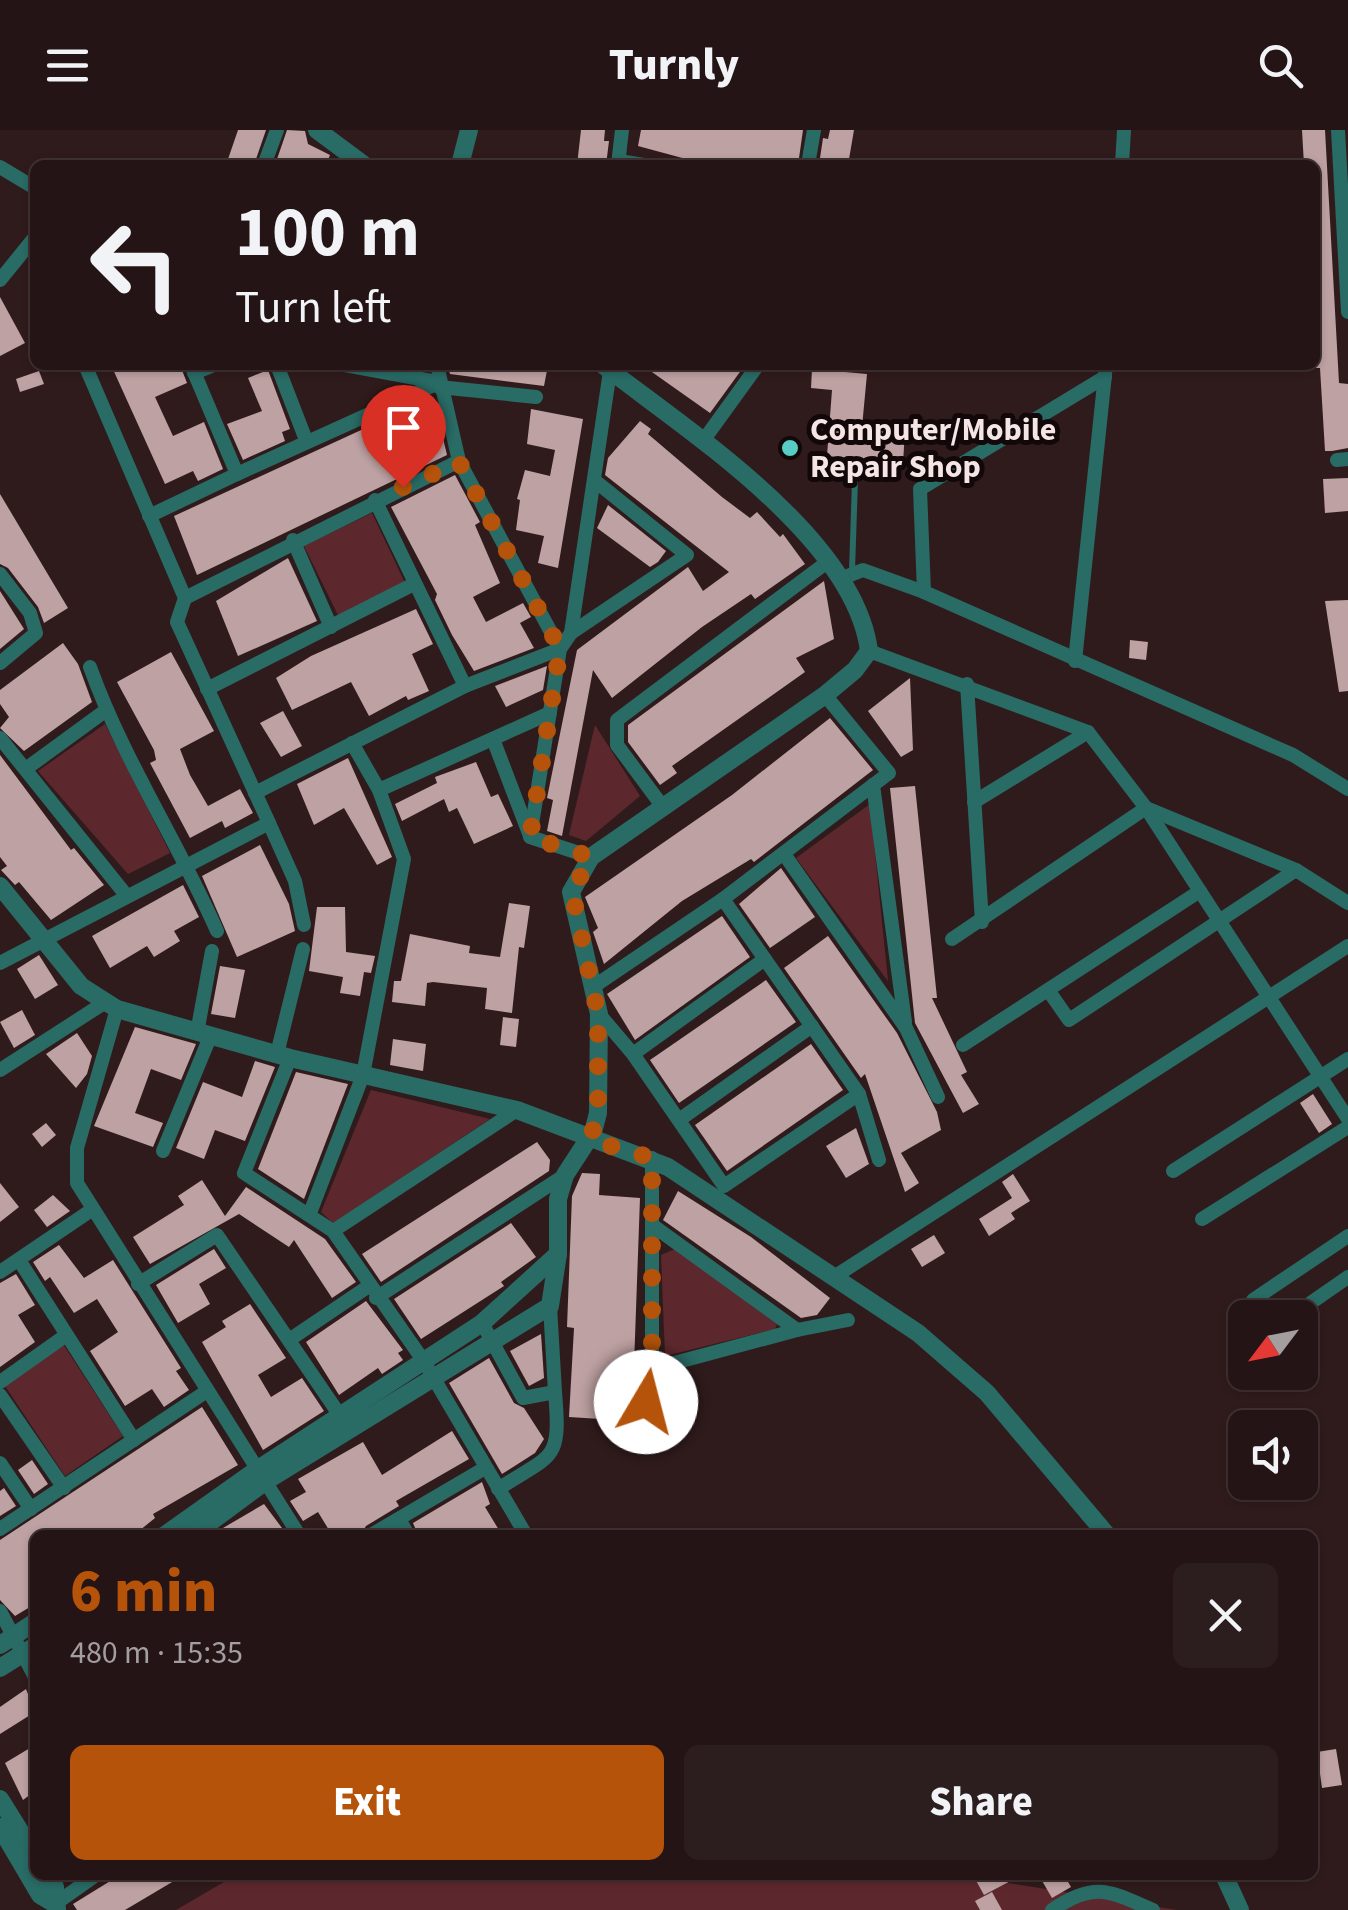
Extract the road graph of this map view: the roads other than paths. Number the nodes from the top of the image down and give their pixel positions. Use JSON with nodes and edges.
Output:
{"nodes":[{"id":1,"x":276,"y":130,"type":"edge"},
{"id":2,"x":317,"y":130,"type":"edge"},
{"id":3,"x":469,"y":130,"type":"edge"},
{"id":4,"x":622,"y":130,"type":"edge"},
{"id":5,"x":814,"y":130,"type":"edge"},
{"id":6,"x":1124,"y":130,"type":"edge"},
{"id":7,"x":1338,"y":130,"type":"edge"},
{"id":8,"x":266,"y":160,"type":"edge"},
{"id":9,"x":354,"y":160,"type":"edge"},
{"id":10,"x":461,"y":160,"type":"edge"},
{"id":11,"x":618,"y":160,"type":"edge"},
{"id":12,"x":809,"y":160,"type":"edge"},
{"id":13,"x":1122,"y":160,"type":"edge"},
{"id":14,"x":0,"y":167,"type":"edge"},
{"id":15,"x":30,"y":185,"type":"edge"},
{"id":16,"x":30,"y":246,"type":"edge"},
{"id":17,"x":0,"y":280,"type":"edge"},
{"id":18,"x":1348,"y":312,"type":"edge"},
{"id":19,"x":87,"y":370,"type":"edge"},
{"id":20,"x":192,"y":370,"type":"edge"},
{"id":21,"x":279,"y":370,"type":"edge"},
{"id":22,"x":368,"y":370,"type":"edge"},
{"id":23,"x":436,"y":370,"type":"edge"},
{"id":24,"x":606,"y":370,"type":"edge"},
{"id":25,"x":609,"y":370,"type":"edge"},
{"id":26,"x":754,"y":370,"type":"edge"},
{"id":27,"x":1106,"y":371,"type":"edge"},
{"id":28,"x":438,"y":385,"type":"junction"},
{"id":29,"x":536,"y":398,"type":"dead end"},
{"id":30,"x":306,"y":440,"type":"junction"},
{"id":31,"x":703,"y":442,"type":"junction"},
{"id":32,"x":459,"y":462,"type":"junction"},
{"id":33,"x":237,"y":474,"type":"junction"},
{"id":34,"x":594,"y":480,"type":"junction"},
{"id":35,"x":855,"y":480,"type":"dead end"},
{"id":36,"x":375,"y":500,"type":"junction"},
{"id":37,"x":149,"y":516,"type":"junction"},
{"id":38,"x":293,"y":540,"type":"junction"},
{"id":39,"x":826,"y":563,"type":"junction"},
{"id":40,"x":0,"y":574,"type":"edge"},
{"id":41,"x":846,"y":575,"type":"junction"},
{"id":42,"x":414,"y":584,"type":"junction"},
{"id":43,"x":924,"y":592,"type":"junction"},
{"id":44,"x":184,"y":598,"type":"junction"},
{"id":45,"x":331,"y":627,"type":"junction"},
{"id":46,"x":571,"y":633,"type":"junction"},
{"id":47,"x":560,"y":649,"type":"junction"},
{"id":48,"x":869,"y":651,"type":"junction"},
{"id":49,"x":1076,"y":661,"type":"junction"},
{"id":50,"x":0,"y":663,"type":"edge"},
{"id":51,"x":90,"y":667,"type":"dead end"},
{"id":52,"x":968,"y":684,"type":"junction"},
{"id":53,"x":466,"y":686,"type":"junction"},
{"id":54,"x":207,"y":689,"type":"junction"},
{"id":55,"x":825,"y":695,"type":"junction"},
{"id":56,"x":106,"y":710,"type":"junction"},
{"id":57,"x":550,"y":712,"type":"junction"},
{"id":58,"x":1088,"y":732,"type":"junction"},
{"id":59,"x":0,"y":738,"type":"edge"},
{"id":60,"x":493,"y":739,"type":"junction"},
{"id":61,"x":352,"y":742,"type":"junction"},
{"id":62,"x":27,"y":768,"type":"junction"},
{"id":63,"x":873,"y":784,"type":"junction"},
{"id":64,"x":1348,"y":789,"type":"edge"},
{"id":65,"x":379,"y":790,"type":"junction"},
{"id":66,"x":254,"y":792,"type":"junction"},
{"id":67,"x":974,"y":802,"type":"junction"},
{"id":68,"x":663,"y":807,"type":"junction"},
{"id":69,"x":1146,"y":808,"type":"junction"},
{"id":70,"x":269,"y":823,"type":"junction"},
{"id":71,"x":530,"y":837,"type":"junction"},
{"id":72,"x":784,"y":854,"type":"junction"},
{"id":73,"x":591,"y":857,"type":"junction"},
{"id":74,"x":187,"y":863,"type":"junction"},
{"id":75,"x":1296,"y":870,"type":"junction"},
{"id":76,"x":0,"y":886,"type":"edge"},
{"id":77,"x":1200,"y":891,"type":"junction"},
{"id":78,"x":126,"y":895,"type":"junction"},
{"id":79,"x":723,"y":899,"type":"junction"},
{"id":80,"x":1348,"y":903,"type":"edge"},
{"id":81,"x":1219,"y":921,"type":"junction"},
{"id":82,"x":982,"y":922,"type":"junction"},
{"id":83,"x":304,"y":925,"type":"dead end"},
{"id":84,"x":216,"y":932,"type":"dead end"},
{"id":85,"x":45,"y":938,"type":"junction"},
{"id":86,"x":952,"y":939,"type":"dead end"},
{"id":87,"x":1348,"y":946,"type":"edge"},
{"id":88,"x":303,"y":949,"type":"dead end"},
{"id":89,"x":212,"y":952,"type":"dead end"},
{"id":90,"x":765,"y":959,"type":"junction"},
{"id":91,"x":0,"y":964,"type":"edge"},
{"id":92,"x":593,"y":987,"type":"junction"},
{"id":93,"x":1048,"y":990,"type":"junction"},
{"id":94,"x":1270,"y":998,"type":"junction"},
{"id":95,"x":110,"y":1006,"type":"junction"},
{"id":96,"x":598,"y":1014,"type":"junction"},
{"id":97,"x":812,"y":1026,"type":"junction"},
{"id":98,"x":906,"y":1028,"type":"junction"},
{"id":99,"x":203,"y":1035,"type":"junction"},
{"id":100,"x":963,"y":1046,"type":"dead end"},
{"id":101,"x":633,"y":1054,"type":"junction"},
{"id":102,"x":284,"y":1056,"type":"junction"},
{"id":103,"x":1348,"y":1059,"type":"edge"},
{"id":104,"x":0,"y":1070,"type":"edge"},
{"id":105,"x":363,"y":1076,"type":"junction"},
{"id":106,"x":1321,"y":1076,"type":"junction"},
{"id":107,"x":859,"y":1094,"type":"junction"},
{"id":108,"x":938,"y":1098,"type":"dead end"},
{"id":109,"x":517,"y":1110,"type":"junction"},
{"id":110,"x":680,"y":1120,"type":"junction"},
{"id":111,"x":1348,"y":1123,"type":"edge"},
{"id":112,"x":590,"y":1140,"type":"junction"},
{"id":113,"x":163,"y":1151,"type":"dead end"},
{"id":114,"x":652,"y":1158,"type":"junction"},
{"id":115,"x":879,"y":1160,"type":"dead end"},
{"id":116,"x":1173,"y":1171,"type":"dead end"},
{"id":117,"x":565,"y":1175,"type":"junction"},
{"id":118,"x":718,"y":1191,"type":"junction"},
{"id":119,"x":93,"y":1209,"type":"junction"},
{"id":120,"x":310,"y":1213,"type":"junction"},
{"id":121,"x":1202,"y":1219,"type":"dead end"},
{"id":122,"x":652,"y":1225,"type":"junction"},
{"id":123,"x":332,"y":1231,"type":"junction"},
{"id":124,"x":1348,"y":1236,"type":"edge"},
{"id":125,"x":558,"y":1254,"type":"junction"},
{"id":126,"x":19,"y":1260,"type":"junction"},
{"id":127,"x":0,"y":1272,"type":"edge"},
{"id":128,"x":834,"y":1277,"type":"junction"},
{"id":129,"x":1348,"y":1277,"type":"edge"},
{"id":130,"x":138,"y":1284,"type":"junction"},
{"id":131,"x":372,"y":1292,"type":"junction"},
{"id":132,"x":1253,"y":1300,"type":"dead end"},
{"id":133,"x":1315,"y":1300,"type":"edge"},
{"id":134,"x":550,"y":1306,"type":"junction"},
{"id":135,"x":848,"y":1320,"type":"dead end"},
{"id":136,"x":482,"y":1324,"type":"junction"},
{"id":137,"x":797,"y":1330,"type":"junction"},
{"id":138,"x":64,"y":1336,"type":"junction"},
{"id":139,"x":494,"y":1339,"type":"junction"},
{"id":140,"x":290,"y":1340,"type":"junction"},
{"id":141,"x":428,"y":1368,"type":"junction"},
{"id":142,"x":652,"y":1368,"type":"junction"},
{"id":143,"x":0,"y":1382,"type":"edge"},
{"id":144,"x":207,"y":1391,"type":"junction"},
{"id":145,"x":555,"y":1392,"type":"junction"},
{"id":146,"x":0,"y":1395,"type":"edge"},
{"id":147,"x":646,"y":1402,"type":"dead end"},
{"id":148,"x":341,"y":1416,"type":"junction"},
{"id":149,"x":134,"y":1440,"type":"junction"},
{"id":150,"x":0,"y":1463,"type":"edge"},
{"id":151,"x":485,"y":1468,"type":"junction"},
{"id":152,"x":260,"y":1476,"type":"junction"},
{"id":153,"x":64,"y":1488,"type":"junction"},
{"id":154,"x":498,"y":1489,"type":"junction"},
{"id":155,"x":31,"y":1509,"type":"junction"},
{"id":156,"x":398,"y":1518,"type":"junction"},
{"id":157,"x":0,"y":1529,"type":"edge"},
{"id":158,"x":184,"y":1530,"type":"edge"},
{"id":159,"x":296,"y":1530,"type":"edge"},
{"id":160,"x":379,"y":1530,"type":"edge"},
{"id":161,"x":405,"y":1530,"type":"edge"},
{"id":162,"x":523,"y":1530,"type":"edge"},
{"id":163,"x":1103,"y":1530,"type":"edge"},
{"id":164,"x":0,"y":1611,"type":"edge"},
{"id":165,"x":30,"y":1625,"type":"edge"},
{"id":166,"x":8,"y":1640,"type":"edge"},
{"id":167,"x":28,"y":1651,"type":"edge"},
{"id":168,"x":0,"y":1668,"type":"edge"},
{"id":169,"x":0,"y":1798,"type":"edge"},
{"id":170,"x":0,"y":1828,"type":"edge"},
{"id":171,"x":30,"y":1846,"type":"edge"},
{"id":172,"x":30,"y":1878,"type":"edge"},
{"id":173,"x":32,"y":1880,"type":"edge"},
{"id":174,"x":51,"y":1880,"type":"edge"},
{"id":175,"x":90,"y":1880,"type":"edge"},
{"id":176,"x":1226,"y":1880,"type":"edge"},
{"id":177,"x":56,"y":1907,"type":"edge"},
{"id":178,"x":1052,"y":1910,"type":"edge"},
{"id":179,"x":1153,"y":1910,"type":"edge"},
{"id":180,"x":1240,"y":1910,"type":"edge"}],
"edges":[{"from":1,"to":8,"type":"street"},
{"from":2,"to":9,"type":"street"},
{"from":3,"to":10,"type":"street"},
{"from":4,"to":11,"type":"street"},
{"from":5,"to":12,"type":"street"},
{"from":6,"to":13,"type":"street"},
{"from":7,"to":18,"type":"street"},
{"from":14,"to":15,"type":"street"},
{"from":16,"to":17,"type":"street"},
{"from":19,"to":37,"type":"street"},
{"from":20,"to":33,"type":"street"},
{"from":21,"to":30,"type":"street"},
{"from":22,"to":28,"type":"street"},
{"from":23,"to":28,"type":"street"},
{"from":24,"to":34,"type":"street"},
{"from":25,"to":31,"type":"street"},
{"from":26,"to":31,"type":"street"},
{"from":27,"to":43,"type":"street"},
{"from":27,"to":49,"type":"street"},
{"from":28,"to":29,"type":"street"},
{"from":28,"to":30,"type":"street"},
{"from":28,"to":32,"type":"street"},
{"from":30,"to":33,"type":"street"},
{"from":31,"to":39,"type":"street"},
{"from":32,"to":36,"type":"street"},
{"from":32,"to":47,"type":"street"},
{"from":33,"to":37,"type":"street"},
{"from":34,"to":46,"type":"street"},
{"from":34,"to":46,"type":"street"},
{"from":35,"to":41,"type":"lane"},
{"from":36,"to":38,"type":"street"},
{"from":36,"to":42,"type":"street"},
{"from":37,"to":44,"type":"street"},
{"from":38,"to":44,"type":"street"},
{"from":38,"to":45,"type":"street"},
{"from":39,"to":41,"type":"street"},
{"from":39,"to":68,"type":"street"},
{"from":40,"to":50,"type":"street"},
{"from":41,"to":43,"type":"street"},
{"from":41,"to":48,"type":"street"},
{"from":42,"to":45,"type":"street"},
{"from":42,"to":53,"type":"street"},
{"from":43,"to":49,"type":"street"},
{"from":44,"to":54,"type":"street"},
{"from":45,"to":54,"type":"street"},
{"from":46,"to":47,"type":"street"},
{"from":47,"to":53,"type":"street"},
{"from":47,"to":57,"type":"street"},
{"from":48,"to":52,"type":"street"},
{"from":48,"to":55,"type":"street"},
{"from":49,"to":64,"type":"street"},
{"from":51,"to":56,"type":"street"},
{"from":52,"to":58,"type":"street"},
{"from":52,"to":67,"type":"street"},
{"from":53,"to":61,"type":"street"},
{"from":54,"to":66,"type":"street"},
{"from":55,"to":63,"type":"street"},
{"from":55,"to":68,"type":"street"},
{"from":56,"to":62,"type":"street"},
{"from":56,"to":74,"type":"street"},
{"from":57,"to":60,"type":"street"},
{"from":57,"to":71,"type":"street"},
{"from":58,"to":67,"type":"street"},
{"from":58,"to":69,"type":"street"},
{"from":59,"to":62,"type":"street"},
{"from":60,"to":65,"type":"street"},
{"from":60,"to":71,"type":"street"},
{"from":61,"to":65,"type":"street"},
{"from":61,"to":66,"type":"street"},
{"from":62,"to":78,"type":"street"},
{"from":63,"to":72,"type":"street"},
{"from":63,"to":98,"type":"street"},
{"from":65,"to":105,"type":"street"},
{"from":66,"to":70,"type":"street"},
{"from":67,"to":82,"type":"street"},
{"from":68,"to":73,"type":"street"},
{"from":69,"to":75,"type":"street"},
{"from":69,"to":77,"type":"street"},
{"from":69,"to":82,"type":"street"},
{"from":70,"to":74,"type":"street"},
{"from":70,"to":83,"type":"street"},
{"from":71,"to":73,"type":"street"},
{"from":72,"to":79,"type":"street"},
{"from":72,"to":98,"type":"street"},
{"from":73,"to":92,"type":"street"},
{"from":74,"to":78,"type":"street"},
{"from":74,"to":84,"type":"street"},
{"from":75,"to":80,"type":"street"},
{"from":75,"to":81,"type":"street"},
{"from":76,"to":85,"type":"street"},
{"from":77,"to":81,"type":"street"},
{"from":77,"to":93,"type":"street"},
{"from":78,"to":85,"type":"street"},
{"from":79,"to":90,"type":"street"},
{"from":79,"to":92,"type":"street"},
{"from":81,"to":93,"type":"street"},
{"from":81,"to":94,"type":"street"},
{"from":82,"to":86,"type":"street"},
{"from":85,"to":91,"type":"street"},
{"from":85,"to":95,"type":"street"},
{"from":87,"to":94,"type":"street"},
{"from":88,"to":102,"type":"street"},
{"from":89,"to":99,"type":"street"},
{"from":90,"to":97,"type":"street"},
{"from":90,"to":101,"type":"street"},
{"from":92,"to":96,"type":"street"},
{"from":93,"to":100,"type":"street"},
{"from":94,"to":106,"type":"street"},
{"from":94,"to":128,"type":"street"},
{"from":95,"to":99,"type":"street"},
{"from":95,"to":104,"type":"street"},
{"from":95,"to":119,"type":"street"},
{"from":96,"to":101,"type":"street"},
{"from":96,"to":112,"type":"street"},
{"from":97,"to":107,"type":"street"},
{"from":97,"to":110,"type":"street"},
{"from":98,"to":108,"type":"street"},
{"from":99,"to":102,"type":"street"},
{"from":99,"to":113,"type":"street"},
{"from":101,"to":110,"type":"street"},
{"from":102,"to":105,"type":"street"},
{"from":102,"to":120,"type":"street"},
{"from":103,"to":106,"type":"street"},
{"from":105,"to":109,"type":"street"},
{"from":105,"to":120,"type":"street"},
{"from":106,"to":111,"type":"street"},
{"from":106,"to":116,"type":"street"},
{"from":107,"to":115,"type":"street"},
{"from":107,"to":118,"type":"street"},
{"from":109,"to":112,"type":"street"},
{"from":109,"to":123,"type":"street"},
{"from":110,"to":118,"type":"street"},
{"from":111,"to":121,"type":"street"},
{"from":112,"to":114,"type":"street"},
{"from":112,"to":117,"type":"street"},
{"from":114,"to":118,"type":"street"},
{"from":114,"to":122,"type":"street"},
{"from":117,"to":125,"type":"street"},
{"from":117,"to":131,"type":"street"},
{"from":118,"to":128,"type":"street"},
{"from":119,"to":126,"type":"street"},
{"from":119,"to":130,"type":"street"},
{"from":120,"to":123,"type":"street"},
{"from":122,"to":137,"type":"street"},
{"from":122,"to":142,"type":"street"},
{"from":123,"to":131,"type":"street"},
{"from":124,"to":132,"type":"street"},
{"from":125,"to":134,"type":"street"},
{"from":125,"to":136,"type":"street"},
{"from":126,"to":127,"type":"street"},
{"from":126,"to":138,"type":"street"},
{"from":128,"to":163,"type":"street"},
{"from":129,"to":133,"type":"street"},
{"from":130,"to":140,"type":"street"},
{"from":130,"to":144,"type":"street"},
{"from":131,"to":140,"type":"street"},
{"from":131,"to":141,"type":"street"},
{"from":134,"to":139,"type":"street"},
{"from":134,"to":145,"type":"street"},
{"from":135,"to":137,"type":"street"},
{"from":136,"to":139,"type":"street"},
{"from":136,"to":141,"type":"street"},
{"from":137,"to":142,"type":"street"},
{"from":138,"to":143,"type":"street"},
{"from":138,"to":149,"type":"street"},
{"from":139,"to":141,"type":"street"},
{"from":139,"to":145,"type":"street"},
{"from":140,"to":148,"type":"street"},
{"from":141,"to":148,"type":"street"},
{"from":141,"to":151,"type":"street"},
{"from":141,"to":152,"type":"street"},
{"from":142,"to":147,"type":"street"},
{"from":144,"to":149,"type":"street"},
{"from":144,"to":152,"type":"street"},
{"from":145,"to":154,"type":"street"},
{"from":146,"to":153,"type":"street"},
{"from":148,"to":152,"type":"street"},
{"from":149,"to":153,"type":"street"},
{"from":150,"to":155,"type":"street"},
{"from":151,"to":154,"type":"street"},
{"from":151,"to":156,"type":"street"},
{"from":152,"to":158,"type":"street"},
{"from":152,"to":159,"type":"street"},
{"from":153,"to":155,"type":"street"},
{"from":154,"to":162,"type":"street"},
{"from":155,"to":157,"type":"street"},
{"from":156,"to":160,"type":"street"},
{"from":156,"to":161,"type":"street"},
{"from":164,"to":166,"type":"street"},
{"from":165,"to":166,"type":"street"},
{"from":166,"to":167,"type":"street"},
{"from":167,"to":168,"type":"street"},
{"from":169,"to":171,"type":"street"},
{"from":170,"to":172,"type":"street"},
{"from":173,"to":177,"type":"street"},
{"from":174,"to":177,"type":"street"},
{"from":175,"to":177,"type":"street"},
{"from":176,"to":180,"type":"street"},
{"from":178,"to":179,"type":"street"}]}
